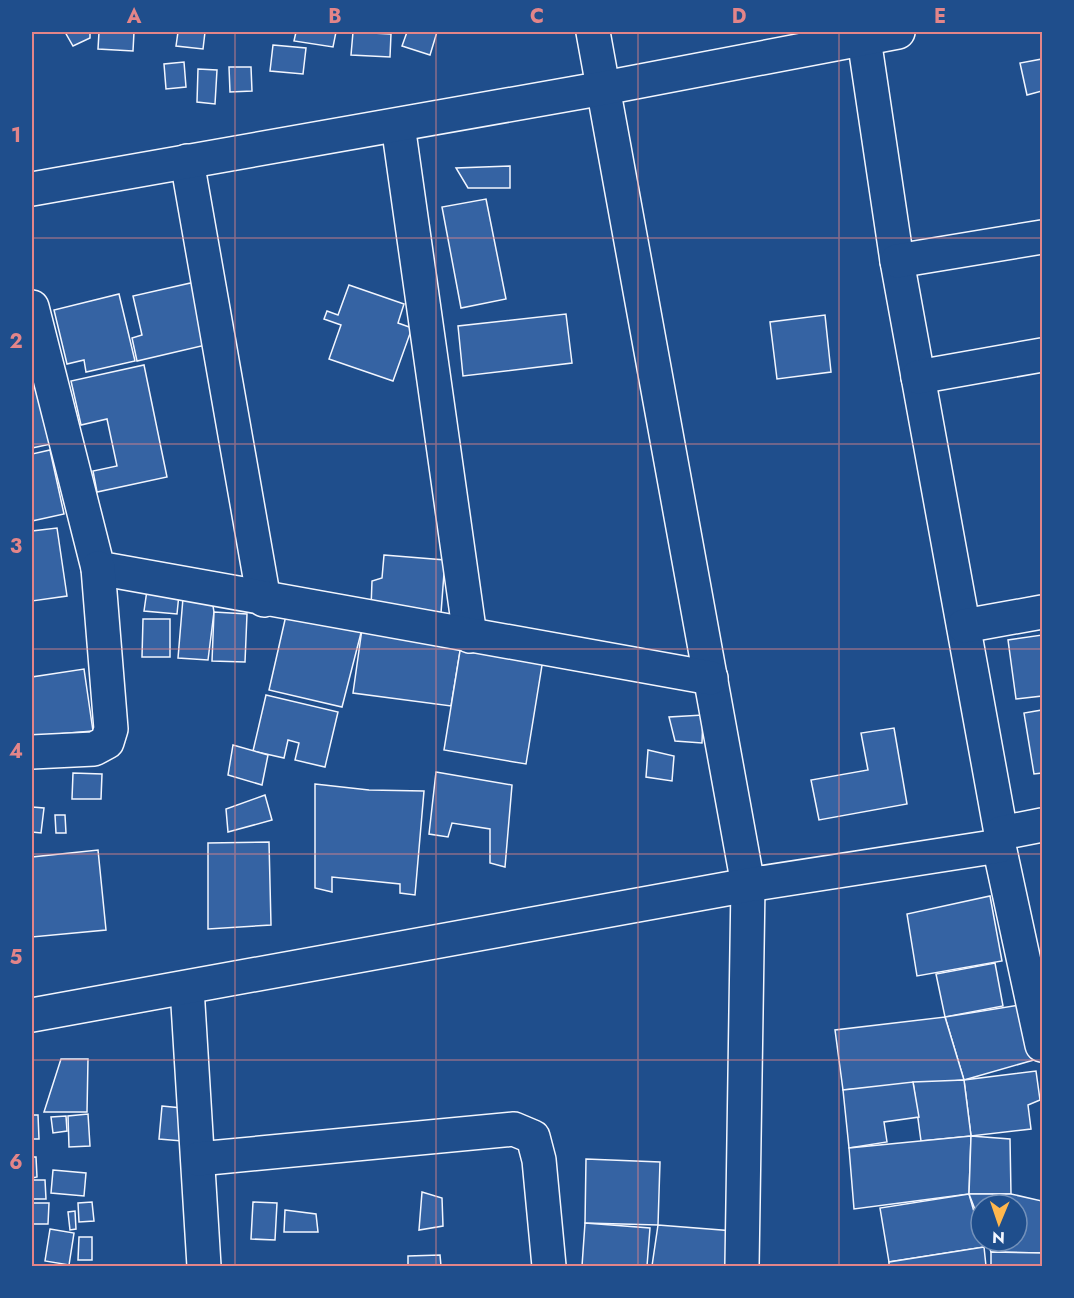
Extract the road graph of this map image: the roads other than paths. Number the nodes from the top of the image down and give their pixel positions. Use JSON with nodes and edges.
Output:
{"nodes":[{"id":1,"x":593,"y":32,"type":"edge"},
{"id":2,"x":898,"y":32,"type":"edge"},
{"id":3,"x":864,"y":34,"type":"edge"},
{"id":4,"x":604,"y":88,"type":"junction"},
{"id":5,"x":398,"y":125,"type":"junction"},
{"id":6,"x":187,"y":161,"type":"junction"},
{"id":7,"x":32,"y":189,"type":"edge"},
{"id":8,"x":1042,"y":237,"type":"edge"},
{"id":9,"x":897,"y":261,"type":"junction"},
{"id":10,"x":32,"y":307,"type":"edge"},
{"id":11,"x":1042,"y":355,"type":"edge"},
{"id":12,"x":918,"y":377,"type":"junction"},
{"id":13,"x":98,"y":568,"type":"junction"},
{"id":14,"x":264,"y":600,"type":"junction"},
{"id":15,"x":1042,"y":612,"type":"edge"},
{"id":16,"x":963,"y":626,"type":"junction"},
{"id":17,"x":470,"y":636,"type":"junction"},
{"id":18,"x":711,"y":678,"type":"junction"},
{"id":19,"x":32,"y":752,"type":"edge"},
{"id":20,"x":1042,"y":825,"type":"edge"},
{"id":21,"x":1000,"y":839,"type":"junction"},
{"id":22,"x":748,"y":885,"type":"junction"},
{"id":23,"x":187,"y":987,"type":"junction"},
{"id":24,"x":32,"y":1015,"type":"edge"},
{"id":25,"x":1042,"y":1039,"type":"edge"},
{"id":26,"x":1042,"y":1045,"type":"edge"},
{"id":27,"x":198,"y":1159,"type":"junction"},
{"id":28,"x":204,"y":1266,"type":"edge"},
{"id":29,"x":549,"y":1266,"type":"edge"},
{"id":30,"x":742,"y":1266,"type":"edge"}],
"edges":[{"from":1,"to":4,"type":"street"},
{"from":2,"to":3,"type":"street"},
{"from":3,"to":4,"type":"street"},
{"from":3,"to":9,"type":"street"},
{"from":4,"to":5,"type":"street"},
{"from":4,"to":18,"type":"street"},
{"from":5,"to":6,"type":"street"},
{"from":5,"to":17,"type":"street"},
{"from":6,"to":7,"type":"street"},
{"from":6,"to":14,"type":"street"},
{"from":8,"to":9,"type":"street"},
{"from":9,"to":12,"type":"street"},
{"from":10,"to":13,"type":"street"},
{"from":11,"to":12,"type":"street"},
{"from":12,"to":16,"type":"street"},
{"from":13,"to":14,"type":"street"},
{"from":13,"to":19,"type":"street"},
{"from":14,"to":17,"type":"street"},
{"from":15,"to":16,"type":"street"},
{"from":16,"to":21,"type":"street"},
{"from":17,"to":18,"type":"street"},
{"from":18,"to":22,"type":"street"},
{"from":20,"to":21,"type":"street"},
{"from":21,"to":22,"type":"street"},
{"from":21,"to":25,"type":"street"},
{"from":22,"to":23,"type":"street"},
{"from":22,"to":30,"type":"street"},
{"from":23,"to":24,"type":"street"},
{"from":23,"to":27,"type":"street"},
{"from":25,"to":26,"type":"street"},
{"from":27,"to":28,"type":"street"},
{"from":27,"to":29,"type":"street"}]}
